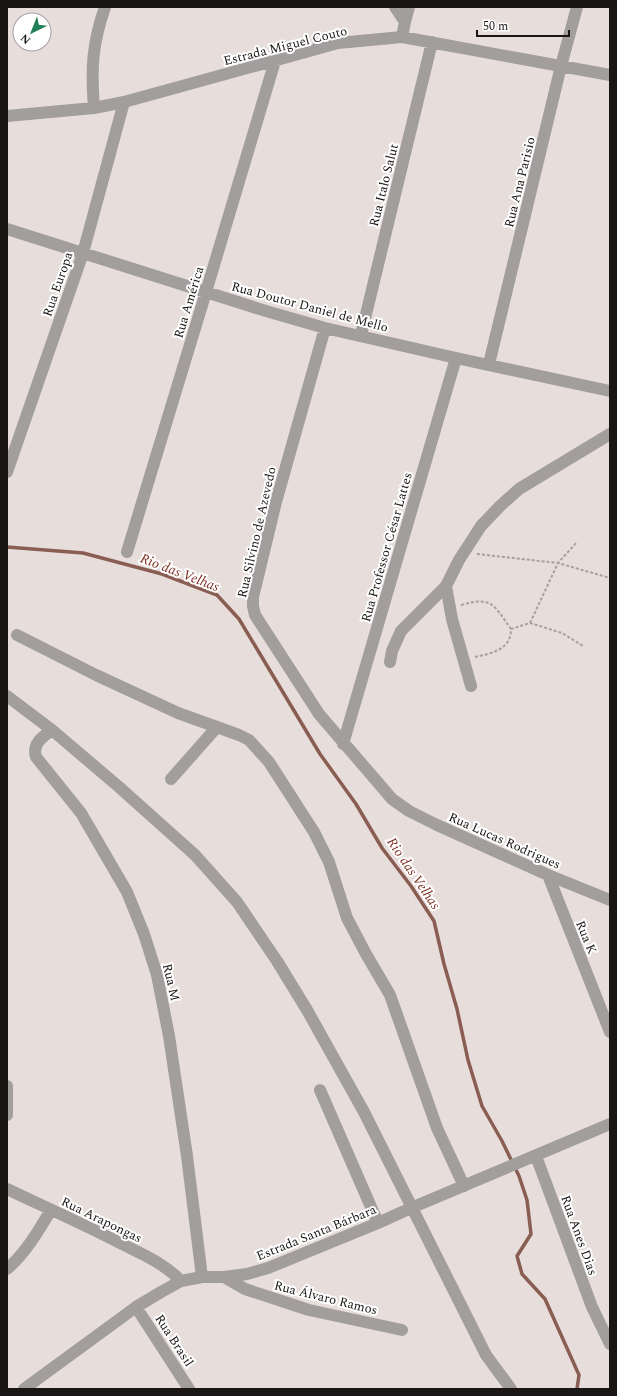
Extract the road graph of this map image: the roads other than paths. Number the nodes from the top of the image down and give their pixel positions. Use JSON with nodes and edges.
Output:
{"nodes":[{"id":1,"x":105,"y":7,"type":"edge"},
{"id":2,"x":395,"y":7,"type":"edge"},
{"id":3,"x":409,"y":7,"type":"edge"},
{"id":4,"x":577,"y":7,"type":"edge"},
{"id":5,"x":405,"y":22,"type":"junction"},
{"id":6,"x":402,"y":37,"type":"junction"},
{"id":7,"x":432,"y":42,"type":"junction"},
{"id":8,"x":275,"y":61,"type":"junction"},
{"id":9,"x":561,"y":66,"type":"junction"},
{"id":10,"x":610,"y":75,"type":"edge"},
{"id":11,"x":124,"y":102,"type":"junction"},
{"id":12,"x":94,"y":108,"type":"junction"},
{"id":13,"x":7,"y":116,"type":"edge"},
{"id":14,"x":7,"y":229,"type":"edge"},
{"id":15,"x":83,"y":253,"type":"junction"},
{"id":16,"x":206,"y":292,"type":"junction"},
{"id":17,"x":325,"y":328,"type":"junction"},
{"id":18,"x":361,"y":335,"type":"junction"},
{"id":19,"x":456,"y":358,"type":"junction"},
{"id":20,"x":489,"y":364,"type":"junction"},
{"id":21,"x":610,"y":391,"type":"edge"},
{"id":22,"x":610,"y":434,"type":"edge"},
{"id":23,"x":7,"y":472,"type":"edge"},
{"id":24,"x":127,"y":552,"type":"dead end"},
{"id":25,"x":446,"y":586,"type":"junction"},
{"id":26,"x":17,"y":635,"type":"dead end"},
{"id":27,"x":390,"y":662,"type":"dead end"},
{"id":28,"x":471,"y":686,"type":"dead end"},
{"id":29,"x":7,"y":696,"type":"edge"},
{"id":30,"x":217,"y":727,"type":"junction"},
{"id":31,"x":52,"y":730,"type":"junction"},
{"id":32,"x":343,"y":744,"type":"junction"},
{"id":33,"x":171,"y":779,"type":"dead end"},
{"id":34,"x":392,"y":799,"type":"joint"},
{"id":35,"x":548,"y":875,"type":"junction"},
{"id":36,"x":610,"y":900,"type":"edge"},
{"id":37,"x":610,"y":1032,"type":"edge"},
{"id":38,"x":7,"y":1086,"type":"edge"},
{"id":39,"x":320,"y":1090,"type":"dead end"},
{"id":40,"x":7,"y":1115,"type":"edge"},
{"id":41,"x":610,"y":1124,"type":"edge"},
{"id":42,"x":532,"y":1158,"type":"junction"},
{"id":43,"x":464,"y":1186,"type":"junction"},
{"id":44,"x":7,"y":1189,"type":"edge"},
{"id":45,"x":411,"y":1208,"type":"junction"},
{"id":46,"x":51,"y":1210,"type":"junction"},
{"id":47,"x":378,"y":1223,"type":"junction"},
{"id":48,"x":7,"y":1269,"type":"edge"},
{"id":49,"x":202,"y":1277,"type":"junction"},
{"id":50,"x":224,"y":1277,"type":"junction"},
{"id":51,"x":182,"y":1281,"type":"junction"},
{"id":52,"x":136,"y":1307,"type":"junction"},
{"id":53,"x":402,"y":1330,"type":"dead end"},
{"id":54,"x":610,"y":1344,"type":"edge"},
{"id":55,"x":24,"y":1389,"type":"edge"},
{"id":56,"x":189,"y":1389,"type":"edge"},
{"id":57,"x":511,"y":1389,"type":"edge"}],
"edges":[{"from":1,"to":12,"type":"street"},
{"from":2,"to":5,"type":"street"},
{"from":3,"to":5,"type":"street"},
{"from":4,"to":9,"type":"street","name":"Rua Ana Parisio"},
{"from":5,"to":6,"type":"street"},
{"from":6,"to":7,"type":"street","name":"Estrada Miguel Couto"},
{"from":6,"to":8,"type":"street","name":"Estrada Miguel Couto"},
{"from":7,"to":9,"type":"street","name":"Estrada Miguel Couto"},
{"from":7,"to":18,"type":"street","name":"Rua Italo Salut"},
{"from":8,"to":11,"type":"street","name":"Estrada Miguel Couto"},
{"from":8,"to":16,"type":"street","name":"Rua América"},
{"from":9,"to":10,"type":"street","name":"Estrada Miguel Couto"},
{"from":9,"to":20,"type":"street","name":"Rua Ana Parisio"},
{"from":11,"to":12,"type":"street","name":"Estrada Miguel Couto"},
{"from":11,"to":15,"type":"street","name":"Rua Europa"},
{"from":12,"to":13,"type":"street","name":"Estrada Miguel Couto"},
{"from":14,"to":15,"type":"street","name":"Rua Doutor Daniel de Mello"},
{"from":15,"to":16,"type":"street","name":"Rua Doutor Daniel de Mello"},
{"from":15,"to":23,"type":"street","name":"Rua Europa"},
{"from":16,"to":17,"type":"street","name":"Rua Doutor Daniel de Mello"},
{"from":16,"to":24,"type":"street","name":"Rua América"},
{"from":17,"to":18,"type":"street","name":"Rua Doutor Daniel de Mello"},
{"from":17,"to":32,"type":"street","name":"Rua Silvino de Azevedo"},
{"from":18,"to":19,"type":"street","name":"Rua Doutor Daniel de Mello"},
{"from":19,"to":20,"type":"street","name":"Rua Doutor Daniel de Mello"},
{"from":19,"to":32,"type":"street","name":"Rua Professor César Lattes"},
{"from":20,"to":21,"type":"street","name":"Rua Doutor Daniel de Mello"},
{"from":22,"to":25,"type":"street"},
{"from":25,"to":27,"type":"street"},
{"from":25,"to":28,"type":"street"},
{"from":26,"to":30,"type":"street"},
{"from":29,"to":31,"type":"street"},
{"from":30,"to":33,"type":"street"},
{"from":30,"to":43,"type":"street"},
{"from":31,"to":45,"type":"street"},
{"from":31,"to":49,"type":"street","name":"Rua M"},
{"from":32,"to":34,"type":"street","name":"Rua Silvino de Azevedo"},
{"from":34,"to":35,"type":"street","name":"Rua Lucas Rodrigues"},
{"from":35,"to":36,"type":"street","name":"Rua Lucas Rodrigues"},
{"from":35,"to":37,"type":"street","name":"Rua K"},
{"from":38,"to":40,"type":"street"},
{"from":39,"to":47,"type":"street"},
{"from":41,"to":42,"type":"street","name":"Estrada Santa Bárbara"},
{"from":42,"to":43,"type":"street","name":"Estrada Santa Bárbara"},
{"from":42,"to":54,"type":"street","name":"Rua Anes Dias"},
{"from":43,"to":45,"type":"street","name":"Estrada Santa Bárbara"},
{"from":44,"to":46,"type":"street","name":"Rua Arapongas"},
{"from":45,"to":47,"type":"street","name":"Estrada Santa Bárbara"},
{"from":45,"to":57,"type":"street"},
{"from":46,"to":48,"type":"street"},
{"from":46,"to":51,"type":"street","name":"Rua Arapongas"},
{"from":47,"to":50,"type":"street","name":"Estrada Santa Bárbara"},
{"from":49,"to":50,"type":"street","name":"Estrada Santa Bárbara"},
{"from":49,"to":51,"type":"street","name":"Estrada Santa Bárbara"},
{"from":50,"to":53,"type":"street","name":"Rua Álvaro Ramos"},
{"from":51,"to":52,"type":"street","name":"Estrada Santa Bárbara"},
{"from":52,"to":55,"type":"street","name":"Estrada Santa Bárbara"},
{"from":52,"to":56,"type":"street","name":"Rua Brasil"}]}
